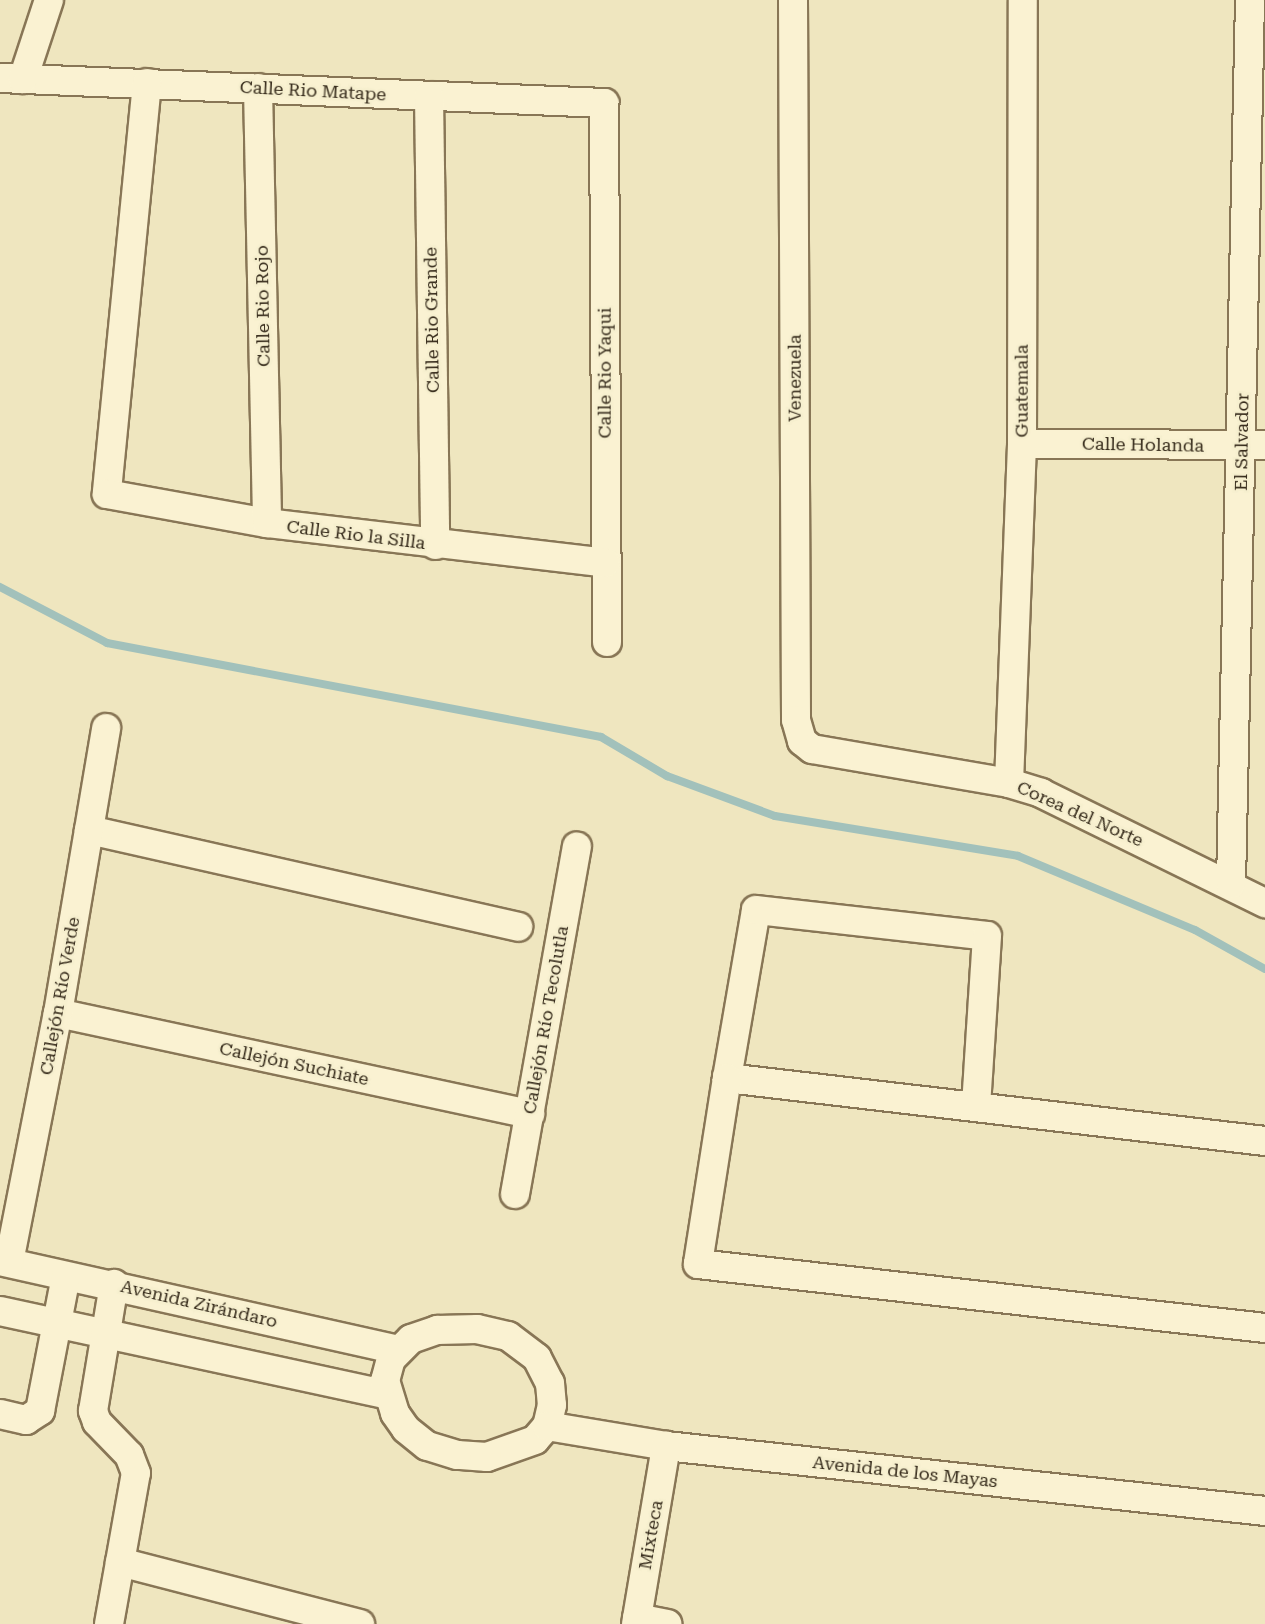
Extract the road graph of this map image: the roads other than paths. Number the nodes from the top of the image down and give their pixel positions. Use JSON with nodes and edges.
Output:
{"nodes":[{"id":1,"x":49,"y":0,"type":"edge"},
{"id":2,"x":793,"y":0,"type":"edge"},
{"id":3,"x":1023,"y":0,"type":"edge"},
{"id":4,"x":1250,"y":0,"type":"edge"},
{"id":5,"x":11,"y":79,"type":"edge"},
{"id":6,"x":147,"y":83,"type":"junction"},
{"id":7,"x":258,"y":88,"type":"junction"},
{"id":8,"x":429,"y":96,"type":"junction"},
{"id":9,"x":604,"y":103,"type":"joint"},
{"id":10,"x":1022,"y":444,"type":"junction"},
{"id":11,"x":1253,"y":445,"type":"edge"},
{"id":12,"x":267,"y":523,"type":"junction"},
{"id":13,"x":435,"y":545,"type":"junction"},
{"id":14,"x":606,"y":563,"type":"junction"},
{"id":15,"x":607,"y":642,"type":"dead end"},
{"id":16,"x":106,"y":728,"type":"dead end"},
{"id":17,"x":812,"y":749,"type":"joint"},
{"id":18,"x":1009,"y":783,"type":"junction"},
{"id":19,"x":89,"y":830,"type":"junction"},
{"id":20,"x":578,"y":846,"type":"dead end"},
{"id":21,"x":1231,"y":884,"type":"junction"},
{"id":22,"x":1265,"y":903,"type":"edge"},
{"id":23,"x":518,"y":927,"type":"dead end"},
{"id":24,"x":58,"y":1014,"type":"junction"},
{"id":25,"x":727,"y":1078,"type":"junction"},
{"id":26,"x":976,"y":1107,"type":"junction"},
{"id":27,"x":530,"y":1114,"type":"junction"},
{"id":28,"x":1265,"y":1141,"type":"edge"},
{"id":29,"x":516,"y":1194,"type":"dead end"},
{"id":30,"x":4,"y":1262,"type":"edge"},
{"id":31,"x":66,"y":1276,"type":"junction"},
{"id":32,"x":114,"y":1284,"type":"junction"},
{"id":33,"x":0,"y":1311,"type":"edge"},
{"id":34,"x":57,"y":1324,"type":"junction"},
{"id":35,"x":1265,"y":1328,"type":"edge"},
{"id":36,"x":104,"y":1336,"type":"junction"},
{"id":37,"x":397,"y":1350,"type":"junction"},
{"id":38,"x":387,"y":1395,"type":"junction"},
{"id":39,"x":0,"y":1414,"type":"edge"},
{"id":40,"x":547,"y":1426,"type":"junction"},
{"id":41,"x":666,"y":1446,"type":"junction"},
{"id":42,"x":1265,"y":1511,"type":"edge"},
{"id":43,"x":120,"y":1562,"type":"junction"},
{"id":44,"x":284,"y":1616,"type":"edge"},
{"id":45,"x":637,"y":1621,"type":"edge"},
{"id":46,"x":109,"y":1624,"type":"edge"},
{"id":47,"x":360,"y":1624,"type":"edge"},
{"id":48,"x":667,"y":1624,"type":"edge"}],
"edges":[{"from":1,"to":5,"type":"street"},
{"from":2,"to":17,"type":"street","name":"Venezuela"},
{"from":3,"to":10,"type":"street","name":"Guatemala"},
{"from":4,"to":11,"type":"street","name":"El Salvador"},
{"from":5,"to":6,"type":"street","name":"Calle Rio Matape"},
{"from":6,"to":7,"type":"street","name":"Calle Rio Matape"},
{"from":6,"to":12,"type":"street","name":"Calle Rio la Silla"},
{"from":7,"to":8,"type":"street","name":"Calle Rio Matape"},
{"from":7,"to":12,"type":"street","name":"Calle Rio Rojo"},
{"from":8,"to":9,"type":"street","name":"Calle Rio Matape"},
{"from":8,"to":13,"type":"street","name":"Calle Rio Grande"},
{"from":9,"to":14,"type":"street","name":"Calle Rio Yaqui"},
{"from":10,"to":11,"type":"street","name":"Calle Holanda"},
{"from":10,"to":18,"type":"street","name":"Guatemala"},
{"from":11,"to":21,"type":"street","name":"El Salvador"},
{"from":12,"to":13,"type":"street","name":"Calle Rio la Silla"},
{"from":13,"to":14,"type":"street","name":"Calle Rio la Silla"},
{"from":14,"to":15,"type":"street","name":"Calle Rio Yaqui"},
{"from":16,"to":19,"type":"street","name":"Callejón Río Verde"},
{"from":17,"to":18,"type":"street","name":"Corea del Norte"},
{"from":18,"to":21,"type":"street","name":"Corea del Norte"},
{"from":19,"to":23,"type":"street"},
{"from":19,"to":24,"type":"street","name":"Callejón Río Verde"},
{"from":20,"to":27,"type":"street","name":"Callejón Río Tecolutla"},
{"from":21,"to":22,"type":"street","name":"Corea del Norte"},
{"from":24,"to":27,"type":"street","name":"Callejón Suchiate"},
{"from":24,"to":30,"type":"street","name":"Callejón Río Verde"},
{"from":25,"to":26,"type":"street"},
{"from":25,"to":26,"type":"street"},
{"from":25,"to":35,"type":"street"},
{"from":26,"to":28,"type":"street"},
{"from":27,"to":29,"type":"street","name":"Callejón Río Tecolutla"},
{"from":30,"to":31,"type":"street","name":"Avenida Zirándaro"},
{"from":31,"to":32,"type":"street","name":"Avenida Zirándaro"},
{"from":31,"to":34,"type":"street"},
{"from":32,"to":36,"type":"street"},
{"from":32,"to":37,"type":"street","name":"Avenida Zirándaro"},
{"from":33,"to":34,"type":"street"},
{"from":34,"to":36,"type":"street"},
{"from":34,"to":39,"type":"street"},
{"from":36,"to":38,"type":"street"},
{"from":36,"to":43,"type":"street"},
{"from":37,"to":38,"type":"street"},
{"from":37,"to":40,"type":"street"},
{"from":38,"to":40,"type":"street"},
{"from":40,"to":41,"type":"street","name":"Avenida de los Mayas"},
{"from":41,"to":42,"type":"street","name":"Avenida de los Mayas"},
{"from":41,"to":45,"type":"street","name":"Mixteca"},
{"from":43,"to":44,"type":"street"},
{"from":43,"to":46,"type":"street"},
{"from":44,"to":47,"type":"street"},
{"from":45,"to":48,"type":"street"}]}
